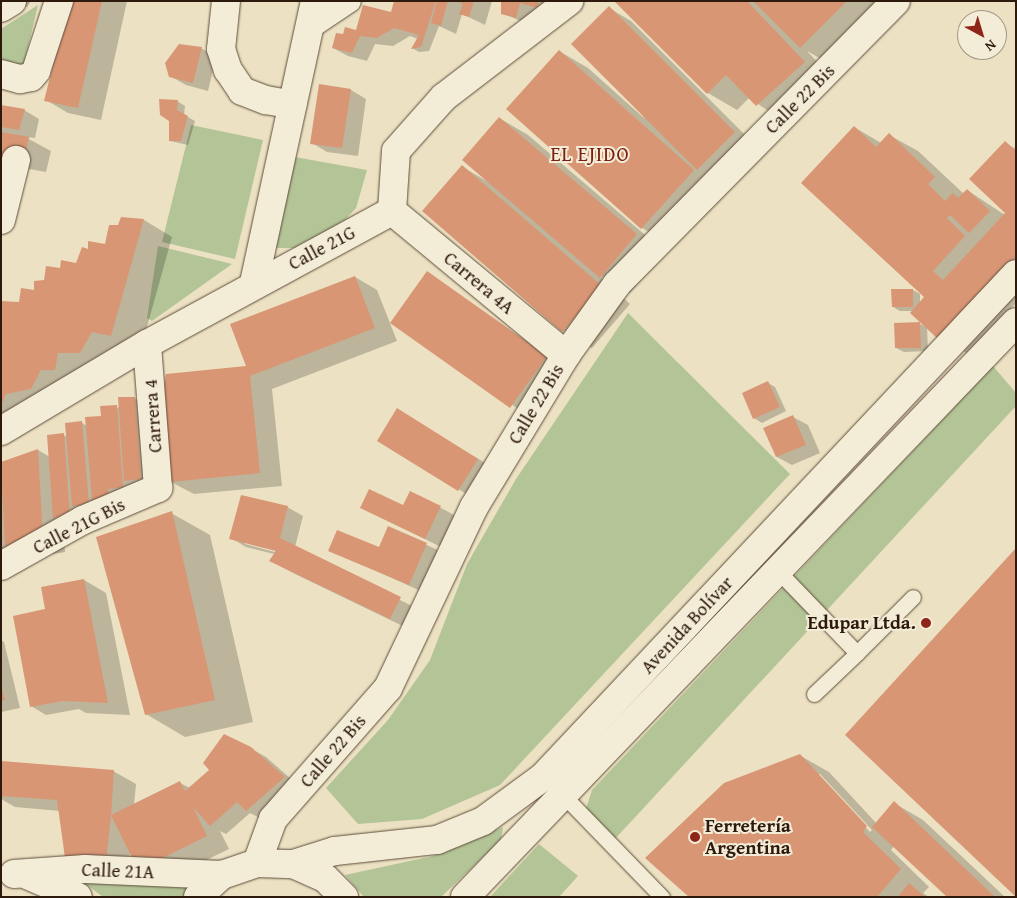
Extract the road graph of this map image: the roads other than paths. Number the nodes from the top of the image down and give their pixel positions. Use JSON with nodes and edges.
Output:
{"nodes":[{"id":1,"x":12,"y":1,"type":"edge"},
{"id":2,"x":59,"y":1,"type":"edge"},
{"id":3,"x":226,"y":1,"type":"edge"},
{"id":4,"x":315,"y":1,"type":"edge"},
{"id":5,"x":350,"y":1,"type":"edge"},
{"id":6,"x":569,"y":1,"type":"edge"},
{"id":7,"x":896,"y":1,"type":"edge"},
{"id":8,"x":1,"y":8,"type":"edge"},
{"id":9,"x":310,"y":28,"type":"junction"},
{"id":10,"x":1,"y":74,"type":"edge"},
{"id":11,"x":293,"y":105,"type":"junction"},
{"id":12,"x":16,"y":160,"type":"dead end"},
{"id":13,"x":392,"y":212,"type":"junction"},
{"id":14,"x":1,"y":220,"type":"edge"},
{"id":15,"x":1016,"y":274,"type":"edge"},
{"id":16,"x":254,"y":283,"type":"junction"},
{"id":17,"x":1014,"y":328,"type":"edge"},
{"id":18,"x":147,"y":344,"type":"junction"},
{"id":19,"x":566,"y":356,"type":"junction"},
{"id":20,"x":1,"y":431,"type":"edge"},
{"id":21,"x":158,"y":488,"type":"joint"},
{"id":22,"x":1,"y":566,"type":"edge"},
{"id":23,"x":778,"y":572,"type":"junction"},
{"id":24,"x":913,"y":597,"type":"dead end"},
{"id":25,"x":857,"y":653,"type":"junction"},
{"id":26,"x":814,"y":694,"type":"dead end"},
{"id":27,"x":564,"y":796,"type":"junction"},
{"id":28,"x":257,"y":862,"type":"junction"},
{"id":29,"x":293,"y":864,"type":"junction"},
{"id":30,"x":222,"y":875,"type":"junction"},
{"id":31,"x":22,"y":880,"type":"edge"},
{"id":32,"x":78,"y":897,"type":"edge"},
{"id":33,"x":198,"y":897,"type":"edge"},
{"id":34,"x":344,"y":897,"type":"edge"},
{"id":35,"x":465,"y":897,"type":"edge"},
{"id":36,"x":662,"y":897,"type":"edge"}],
"edges":[{"from":1,"to":8,"type":"street"},
{"from":2,"to":10,"type":"street"},
{"from":3,"to":11,"type":"street"},
{"from":4,"to":9,"type":"street"},
{"from":5,"to":9,"type":"street"},
{"from":6,"to":13,"type":"street"},
{"from":7,"to":19,"type":"street","name":"Calle 22 Bis"},
{"from":9,"to":11,"type":"street"},
{"from":11,"to":16,"type":"street"},
{"from":12,"to":14,"type":"street"},
{"from":13,"to":16,"type":"street","name":"Calle 21G"},
{"from":13,"to":19,"type":"street","name":"Carrera 4A"},
{"from":15,"to":29,"type":"street","name":"Avenida Bolívar"},
{"from":16,"to":18,"type":"street","name":"Calle 21G"},
{"from":17,"to":23,"type":"street","name":"Avenida Bolívar"},
{"from":18,"to":20,"type":"street","name":"Calle 21G"},
{"from":18,"to":21,"type":"street","name":"Carrera 4"},
{"from":19,"to":28,"type":"street","name":"Calle 22 Bis"},
{"from":21,"to":22,"type":"street","name":"Calle 21G Bis"},
{"from":23,"to":25,"type":"lane"},
{"from":23,"to":27,"type":"street","name":"Avenida Bolívar"},
{"from":24,"to":25,"type":"lane"},
{"from":25,"to":26,"type":"lane"},
{"from":27,"to":35,"type":"street","name":"Avenida Bolívar"},
{"from":27,"to":36,"type":"lane"},
{"from":28,"to":29,"type":"street"},
{"from":28,"to":30,"type":"street"},
{"from":29,"to":34,"type":"street"},
{"from":30,"to":31,"type":"street","name":"Calle 21A"},
{"from":30,"to":33,"type":"street"},
{"from":31,"to":32,"type":"street","name":"Calle 21A"}]}
